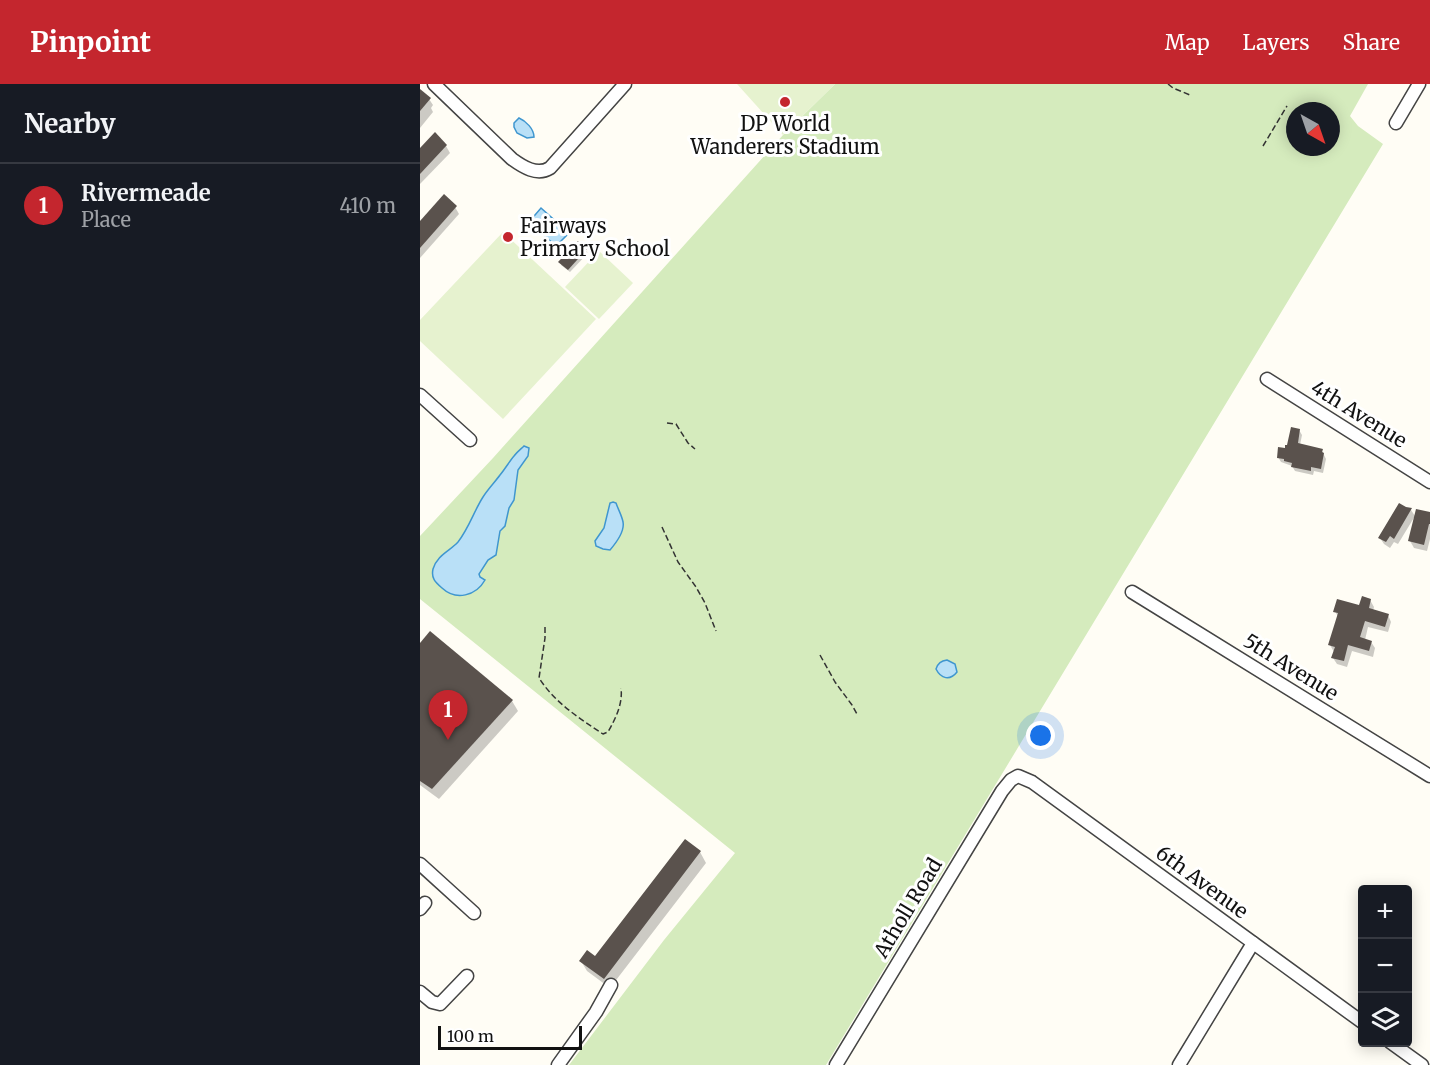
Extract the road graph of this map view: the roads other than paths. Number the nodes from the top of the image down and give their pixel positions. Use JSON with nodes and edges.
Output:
{"nodes":[{"id":1,"x":434,"y":84,"type":"edge"},
{"id":2,"x":625,"y":84,"type":"edge"},
{"id":3,"x":1419,"y":84,"type":"edge"},
{"id":4,"x":1396,"y":123,"type":"dead end"},
{"id":5,"x":1267,"y":379,"type":"dead end"},
{"id":6,"x":420,"y":395,"type":"edge"},
{"id":7,"x":470,"y":440,"type":"dead end"},
{"id":8,"x":1430,"y":482,"type":"edge"},
{"id":9,"x":1132,"y":592,"type":"dead end"},
{"id":10,"x":1018,"y":776,"type":"joint"},
{"id":11,"x":1430,"y":776,"type":"edge"},
{"id":12,"x":420,"y":864,"type":"edge"},
{"id":13,"x":474,"y":913,"type":"dead end"},
{"id":14,"x":1253,"y":943,"type":"junction"},
{"id":15,"x":467,"y":976,"type":"dead end"},
{"id":16,"x":611,"y":985,"type":"dead end"},
{"id":17,"x":420,"y":992,"type":"edge"},
{"id":18,"x":1358,"y":1019,"type":"edge"},
{"id":19,"x":1397,"y":1047,"type":"edge"},
{"id":20,"x":1430,"y":1054,"type":"edge"},
{"id":21,"x":558,"y":1065,"type":"edge"},
{"id":22,"x":836,"y":1065,"type":"edge"},
{"id":23,"x":1179,"y":1065,"type":"edge"},
{"id":24,"x":1422,"y":1065,"type":"edge"},
{"id":25,"x":1426,"y":1065,"type":"edge"}],
"edges":[{"from":1,"to":2,"type":"street"},
{"from":3,"to":4,"type":"street"},
{"from":5,"to":8,"type":"street","name":"4th Avenue"},
{"from":6,"to":7,"type":"street"},
{"from":9,"to":11,"type":"street","name":"5th Avenue"},
{"from":10,"to":14,"type":"street","name":"6th Avenue"},
{"from":10,"to":22,"type":"street","name":"Atholl Road"},
{"from":12,"to":13,"type":"street"},
{"from":14,"to":18,"type":"street","name":"6th Avenue"},
{"from":14,"to":23,"type":"street"},
{"from":15,"to":17,"type":"street"},
{"from":16,"to":21,"type":"street"},
{"from":19,"to":24,"type":"street"},
{"from":20,"to":25,"type":"street"}]}
